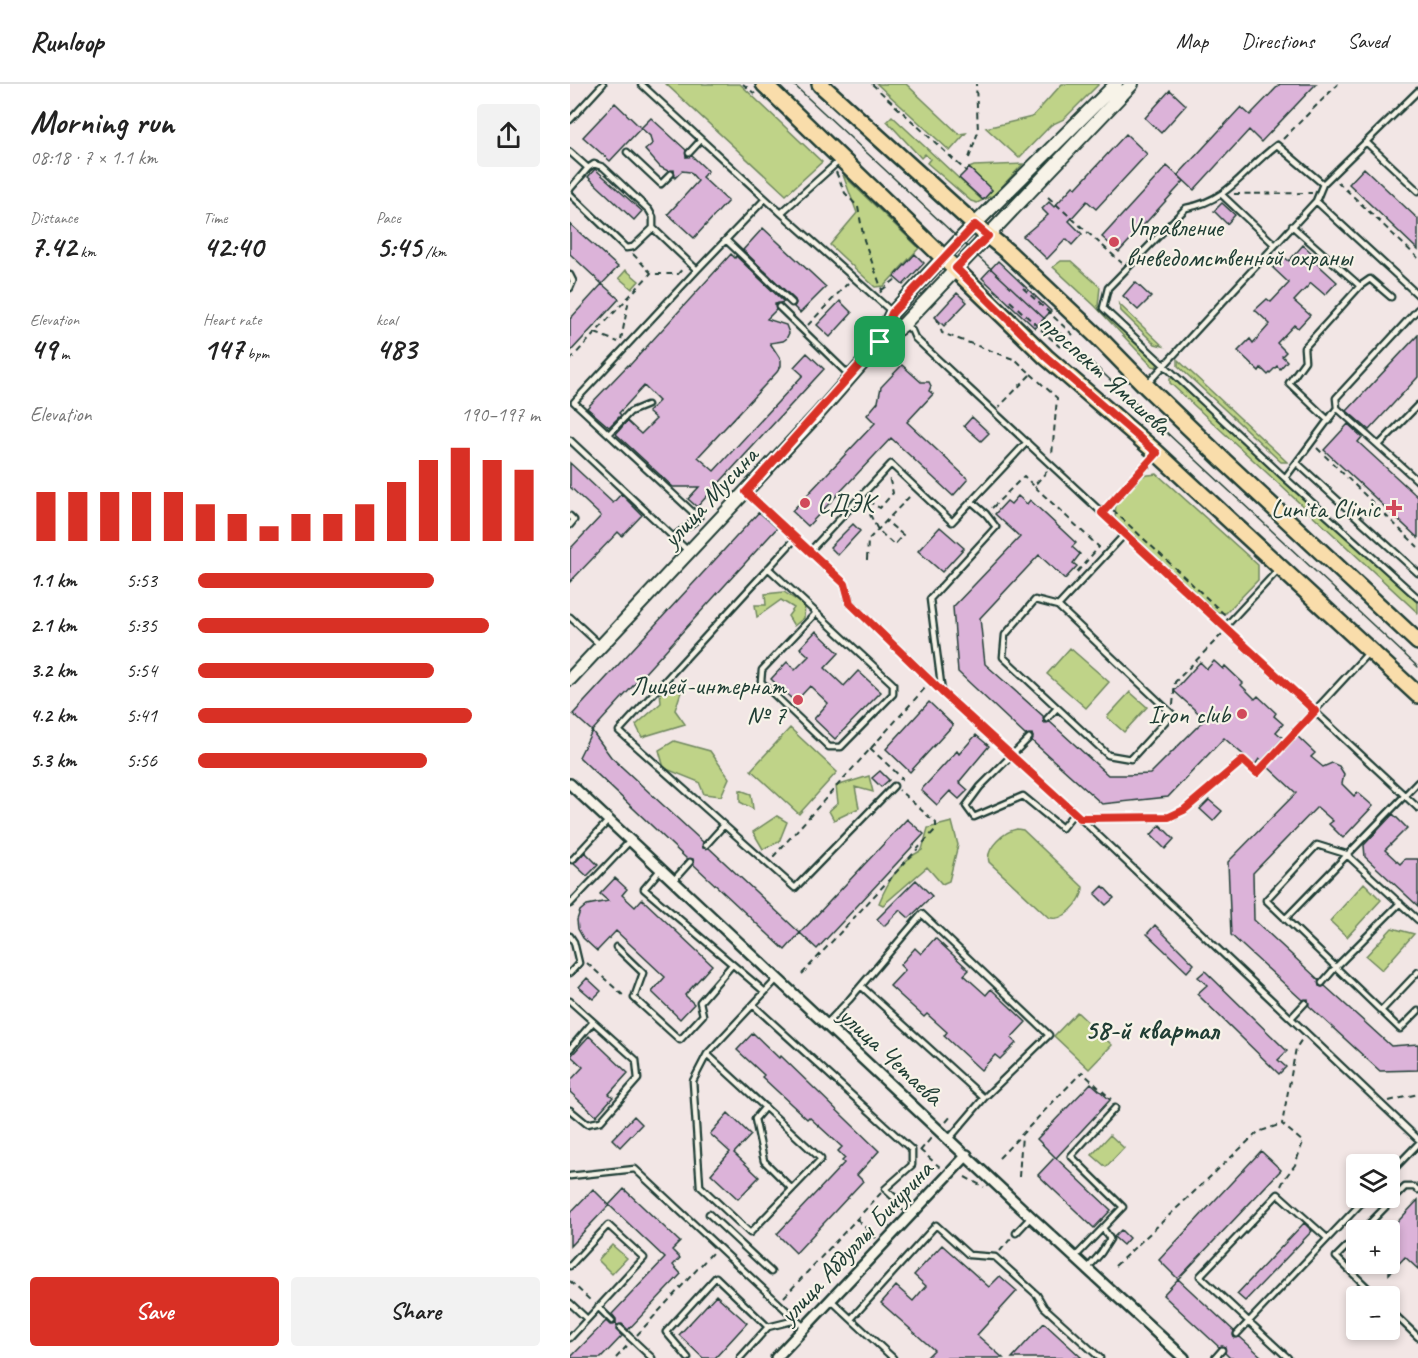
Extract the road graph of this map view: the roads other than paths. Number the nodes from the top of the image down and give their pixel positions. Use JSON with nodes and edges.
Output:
{"nodes":[{"id":1,"x":603,"y":84,"type":"edge"},
{"id":2,"x":640,"y":84,"type":"edge"},
{"id":3,"x":764,"y":84,"type":"edge"},
{"id":4,"x":820,"y":84,"type":"edge"},
{"id":5,"x":1116,"y":84,"type":"edge"},
{"id":6,"x":1132,"y":84,"type":"edge"},
{"id":7,"x":1418,"y":92,"type":"edge"},
{"id":8,"x":570,"y":120,"type":"edge"},
{"id":9,"x":701,"y":140,"type":"junction"},
{"id":10,"x":1366,"y":142,"type":"junction"},
{"id":11,"x":570,"y":152,"type":"edge"},
{"id":12,"x":627,"y":152,"type":"dead end"},
{"id":13,"x":689,"y":153,"type":"dead end"},
{"id":14,"x":842,"y":158,"type":"junction"},
{"id":15,"x":588,"y":168,"type":"junction"},
{"id":16,"x":671,"y":174,"type":"dead end"},
{"id":17,"x":1323,"y":184,"type":"junction"},
{"id":18,"x":570,"y":189,"type":"edge"},
{"id":19,"x":1418,"y":191,"type":"edge"},
{"id":20,"x":570,"y":194,"type":"edge"},
{"id":21,"x":1222,"y":195,"type":"junction"},
{"id":22,"x":765,"y":199,"type":"junction"},
{"id":23,"x":1316,"y":201,"type":"junction"},
{"id":24,"x":781,"y":213,"type":"junction"},
{"id":25,"x":975,"y":225,"type":"junction"},
{"id":26,"x":1292,"y":226,"type":"junction"},
{"id":27,"x":653,"y":228,"type":"junction"},
{"id":28,"x":988,"y":236,"type":"junction"},
{"id":29,"x":726,"y":240,"type":"junction"},
{"id":30,"x":1275,"y":245,"type":"junction"},
{"id":31,"x":944,"y":257,"type":"junction"},
{"id":32,"x":956,"y":268,"type":"junction"},
{"id":33,"x":697,"y":270,"type":"junction"},
{"id":34,"x":570,"y":275,"type":"edge"},
{"id":35,"x":1359,"y":286,"type":"junction"},
{"id":36,"x":570,"y":288,"type":"edge"},
{"id":37,"x":1418,"y":295,"type":"edge"},
{"id":38,"x":1391,"y":297,"type":"dead end"},
{"id":39,"x":792,"y":303,"type":"dead end"},
{"id":40,"x":779,"y":307,"type":"dead end"},
{"id":41,"x":1418,"y":309,"type":"edge"},
{"id":42,"x":892,"y":313,"type":"junction"},
{"id":43,"x":905,"y":324,"type":"junction"},
{"id":44,"x":880,"y":342,"type":"junction"},
{"id":45,"x":1164,"y":365,"type":"junction"},
{"id":46,"x":850,"y":376,"type":"junction"},
{"id":47,"x":1146,"y":386,"type":"junction"},
{"id":48,"x":647,"y":405,"type":"dead end"},
{"id":49,"x":1418,"y":405,"type":"edge"},
{"id":50,"x":1337,"y":408,"type":"junction"},
{"id":51,"x":1329,"y":421,"type":"junction"},
{"id":52,"x":609,"y":434,"type":"junction"},
{"id":53,"x":570,"y":440,"type":"edge"},
{"id":54,"x":1027,"y":442,"type":"junction"},
{"id":55,"x":1380,"y":444,"type":"dead end"},
{"id":56,"x":1157,"y":453,"type":"junction"},
{"id":57,"x":1298,"y":463,"type":"junction"},
{"id":58,"x":1285,"y":477,"type":"junction"},
{"id":59,"x":1418,"y":481,"type":"edge"},
{"id":60,"x":746,"y":492,"type":"junction"},
{"id":61,"x":971,"y":501,"type":"junction"},
{"id":62,"x":1102,"y":513,"type":"junction"},
{"id":63,"x":570,"y":516,"type":"edge"},
{"id":64,"x":570,"y":525,"type":"edge"},
{"id":65,"x":1125,"y":534,"type":"junction"},
{"id":66,"x":673,"y":537,"type":"junction"},
{"id":67,"x":796,"y":538,"type":"junction"},
{"id":68,"x":810,"y":551,"type":"junction"},
{"id":69,"x":689,"y":552,"type":"junction"},
{"id":70,"x":1280,"y":567,"type":"junction"},
{"id":71,"x":768,"y":568,"type":"junction"},
{"id":72,"x":1418,"y":573,"type":"edge"},
{"id":73,"x":1418,"y":598,"type":"edge"},
{"id":74,"x":1058,"y":606,"type":"junction"},
{"id":75,"x":816,"y":613,"type":"junction"},
{"id":76,"x":570,"y":617,"type":"edge"},
{"id":77,"x":1226,"y":628,"type":"junction"},
{"id":78,"x":1418,"y":642,"type":"edge"},
{"id":79,"x":601,"y":646,"type":"junction"},
{"id":80,"x":1370,"y":651,"type":"junction"},
{"id":81,"x":570,"y":679,"type":"edge"},
{"id":82,"x":942,"y":692,"type":"junction"},
{"id":83,"x":1418,"y":695,"type":"edge"},
{"id":84,"x":1057,"y":708,"type":"junction"},
{"id":85,"x":1315,"y":711,"type":"junction"},
{"id":86,"x":1047,"y":719,"type":"dead end"},
{"id":87,"x":1029,"y":738,"type":"dead end"},
{"id":88,"x":1012,"y":756,"type":"junction"},
{"id":89,"x":1418,"y":782,"type":"edge"},
{"id":90,"x":570,"y":784,"type":"edge"},
{"id":91,"x":894,"y":786,"type":"road end"},
{"id":92,"x":1405,"y":796,"type":"junction"},
{"id":93,"x":1418,"y":808,"type":"edge"},
{"id":94,"x":1074,"y":813,"type":"junction"},
{"id":95,"x":1080,"y":818,"type":"junction"},
{"id":96,"x":609,"y":820,"type":"junction"},
{"id":97,"x":724,"y":825,"type":"junction"},
{"id":98,"x":630,"y":840,"type":"junction"},
{"id":99,"x":706,"y":845,"type":"dead end"},
{"id":100,"x":1346,"y":854,"type":"junction"},
{"id":101,"x":573,"y":860,"type":"dead end"},
{"id":102,"x":690,"y":862,"type":"dead end"},
{"id":103,"x":661,"y":869,"type":"junction"},
{"id":104,"x":673,"y":880,"type":"junction"},
{"id":105,"x":1400,"y":903,"type":"junction"},
{"id":106,"x":570,"y":904,"type":"edge"},
{"id":107,"x":1285,"y":919,"type":"junction"},
{"id":108,"x":1418,"y":920,"type":"edge"},
{"id":109,"x":570,"y":936,"type":"edge"},
{"id":110,"x":616,"y":947,"type":"dead end"},
{"id":111,"x":732,"y":965,"type":"junction"},
{"id":112,"x":1335,"y":968,"type":"junction"},
{"id":113,"x":570,"y":972,"type":"edge"},
{"id":114,"x":1418,"y":972,"type":"edge"},
{"id":115,"x":778,"y":978,"type":"junction"},
{"id":116,"x":1322,"y":983,"type":"dead end"},
{"id":117,"x":861,"y":986,"type":"junction"},
{"id":118,"x":765,"y":992,"type":"junction"},
{"id":119,"x":570,"y":1001,"type":"edge"},
{"id":120,"x":1305,"y":1003,"type":"dead end"},
{"id":121,"x":753,"y":1005,"type":"junction"},
{"id":122,"x":1381,"y":1011,"type":"junction"},
{"id":123,"x":1418,"y":1011,"type":"edge"},
{"id":124,"x":1291,"y":1018,"type":"junction"},
{"id":125,"x":593,"y":1022,"type":"junction"},
{"id":126,"x":826,"y":1024,"type":"junction"},
{"id":127,"x":570,"y":1048,"type":"edge"},
{"id":128,"x":707,"y":1054,"type":"junction"},
{"id":129,"x":984,"y":1098,"type":"junction"},
{"id":130,"x":765,"y":1107,"type":"junction"},
{"id":131,"x":1115,"y":1108,"type":"dead end"},
{"id":132,"x":570,"y":1110,"type":"edge"},
{"id":133,"x":950,"y":1139,"type":"junction"},
{"id":134,"x":1418,"y":1139,"type":"edge"},
{"id":135,"x":1418,"y":1144,"type":"edge"},
{"id":136,"x":967,"y":1155,"type":"junction"},
{"id":137,"x":1400,"y":1163,"type":"edge"},
{"id":138,"x":570,"y":1176,"type":"edge"},
{"id":139,"x":792,"y":1189,"type":"junction"},
{"id":140,"x":1418,"y":1190,"type":"edge"},
{"id":141,"x":1356,"y":1208,"type":"edge"},
{"id":142,"x":709,"y":1214,"type":"dead end"},
{"id":143,"x":912,"y":1215,"type":"junction"},
{"id":144,"x":1031,"y":1217,"type":"junction"},
{"id":145,"x":1373,"y":1220,"type":"edge"},
{"id":146,"x":1103,"y":1228,"type":"junction"},
{"id":147,"x":750,"y":1233,"type":"junction"},
{"id":148,"x":1016,"y":1233,"type":"road end"},
{"id":149,"x":1327,"y":1238,"type":"junction"},
{"id":150,"x":740,"y":1243,"type":"junction"},
{"id":151,"x":1346,"y":1247,"type":"edge"},
{"id":152,"x":1076,"y":1257,"type":"junction"},
{"id":153,"x":570,"y":1266,"type":"edge"},
{"id":154,"x":1346,"y":1267,"type":"edge"},
{"id":155,"x":1088,"y":1268,"type":"junction"},
{"id":156,"x":771,"y":1272,"type":"dead end"},
{"id":157,"x":1353,"y":1274,"type":"edge"},
{"id":158,"x":1366,"y":1286,"type":"edge"},
{"id":159,"x":831,"y":1300,"type":"junction"},
{"id":160,"x":570,"y":1304,"type":"edge"},
{"id":161,"x":598,"y":1307,"type":"junction"},
{"id":162,"x":587,"y":1319,"type":"junction"},
{"id":163,"x":851,"y":1319,"type":"junction"},
{"id":164,"x":1400,"y":1319,"type":"edge"},
{"id":165,"x":796,"y":1320,"type":"junction"},
{"id":166,"x":612,"y":1321,"type":"dead end"},
{"id":167,"x":1249,"y":1322,"type":"junction"},
{"id":168,"x":768,"y":1327,"type":"junction"},
{"id":169,"x":620,"y":1328,"type":"dead end"},
{"id":170,"x":805,"y":1328,"type":"junction"},
{"id":171,"x":1237,"y":1334,"type":"dead end"},
{"id":172,"x":1418,"y":1337,"type":"edge"},
{"id":173,"x":570,"y":1338,"type":"edge"},
{"id":174,"x":1222,"y":1350,"type":"dead end"},
{"id":175,"x":652,"y":1358,"type":"edge"},
{"id":176,"x":688,"y":1358,"type":"edge"},
{"id":177,"x":740,"y":1358,"type":"edge"},
{"id":178,"x":776,"y":1358,"type":"edge"},
{"id":179,"x":893,"y":1358,"type":"edge"},
{"id":180,"x":1100,"y":1358,"type":"edge"},
{"id":181,"x":1184,"y":1358,"type":"edge"},
{"id":182,"x":1215,"y":1358,"type":"edge"},
{"id":183,"x":1288,"y":1358,"type":"edge"}],
"edges":[{"from":1,"to":8,"type":"lane"},
{"from":2,"to":9,"type":"lane"},
{"from":3,"to":14,"type":"main road","name":"проспект Ямашева"},
{"from":4,"to":25,"type":"main road","name":"проспект Ямашева"},
{"from":5,"to":25,"type":"street","name":"улица Мусина"},
{"from":6,"to":28,"type":"street","name":"улица Мусина"},
{"from":7,"to":10,"type":"lane"},
{"from":9,"to":13,"type":"lane"},
{"from":9,"to":22,"type":"lane"},
{"from":10,"to":17,"type":"lane"},
{"from":10,"to":19,"type":"lane"},
{"from":11,"to":15,"type":"lane"},
{"from":12,"to":16,"type":"lane"},
{"from":14,"to":24,"type":"lane"},
{"from":14,"to":31,"type":"main road","name":"проспект Ямашева"},
{"from":15,"to":18,"type":"lane"},
{"from":15,"to":27,"type":"lane"},
{"from":17,"to":21,"type":"lane"},
{"from":17,"to":23,"type":"lane"},
{"from":20,"to":27,"type":"lane"},
{"from":21,"to":30,"type":"lane"},
{"from":21,"to":45,"type":"lane"},
{"from":22,"to":24,"type":"lane"},
{"from":22,"to":29,"type":"lane"},
{"from":23,"to":26,"type":"lane"},
{"from":23,"to":37,"type":"lane"},
{"from":24,"to":42,"type":"lane"},
{"from":25,"to":28,"type":"main road","name":"проспект Ямашева"},
{"from":25,"to":31,"type":"street","name":"улица Мусина"},
{"from":26,"to":30,"type":"lane"},
{"from":26,"to":35,"type":"lane"},
{"from":27,"to":33,"type":"lane"},
{"from":28,"to":32,"type":"street","name":"улица Мусина"},
{"from":28,"to":47,"type":"main road","name":"проспект Ямашева"},
{"from":29,"to":33,"type":"lane"},
{"from":29,"to":39,"type":"lane"},
{"from":30,"to":45,"type":"lane"},
{"from":31,"to":32,"type":"main road","name":"проспект Ямашева"},
{"from":31,"to":42,"type":"street","name":"улица Мусина"},
{"from":32,"to":43,"type":"street","name":"улица Мусина"},
{"from":32,"to":56,"type":"main road","name":"проспект Ямашева"},
{"from":33,"to":52,"type":"lane"},
{"from":34,"to":36,"type":"lane"},
{"from":35,"to":38,"type":"lane"},
{"from":35,"to":51,"type":"lane"},
{"from":40,"to":46,"type":"lane"},
{"from":41,"to":50,"type":"lane"},
{"from":42,"to":44,"type":"street","name":"улица Мусина"},
{"from":43,"to":44,"type":"street","name":"улица Мусина"},
{"from":43,"to":54,"type":"lane"},
{"from":44,"to":46,"type":"street","name":"улица Мусина"},
{"from":45,"to":47,"type":"lane"},
{"from":45,"to":58,"type":"lane"},
{"from":46,"to":60,"type":"street","name":"улица Мусина"},
{"from":47,"to":78,"type":"main road","name":"проспект Ямашева"},
{"from":48,"to":52,"type":"lane"},
{"from":49,"to":55,"type":"lane"},
{"from":50,"to":51,"type":"lane"},
{"from":50,"to":59,"type":"lane"},
{"from":51,"to":57,"type":"lane"},
{"from":52,"to":66,"type":"lane"},
{"from":53,"to":66,"type":"lane"},
{"from":54,"to":61,"type":"lane"},
{"from":54,"to":62,"type":"lane"},
{"from":56,"to":62,"type":"lane"},
{"from":56,"to":70,"type":"main road","name":"проспект Ямашева"},
{"from":57,"to":58,"type":"lane"},
{"from":57,"to":72,"type":"lane"},
{"from":58,"to":73,"type":"lane"},
{"from":60,"to":67,"type":"lane"},
{"from":60,"to":69,"type":"street","name":"улица Мусина"},
{"from":61,"to":68,"type":"lane"},
{"from":61,"to":82,"type":"lane"},
{"from":62,"to":65,"type":"lane"},
{"from":63,"to":64,"type":"lane"},
{"from":65,"to":74,"type":"lane"},
{"from":65,"to":77,"type":"lane"},
{"from":66,"to":69,"type":"lane"},
{"from":67,"to":68,"type":"lane"},
{"from":67,"to":71,"type":"lane"},
{"from":68,"to":82,"type":"lane"},
{"from":69,"to":79,"type":"street","name":"улица Мусина"},
{"from":70,"to":77,"type":"lane"},
{"from":70,"to":80,"type":"main road","name":"проспект Ямашева"},
{"from":71,"to":75,"type":"lane"},
{"from":71,"to":97,"type":"lane"},
{"from":74,"to":84,"type":"lane"},
{"from":74,"to":84,"type":"lane"},
{"from":75,"to":75,"type":"lane"},
{"from":76,"to":79,"type":"lane"},
{"from":77,"to":85,"type":"lane"},
{"from":79,"to":81,"type":"street","name":"улица Мусина"},
{"from":80,"to":83,"type":"main road","name":"проспект Ямашева"},
{"from":80,"to":85,"type":"lane"},
{"from":82,"to":88,"type":"lane"},
{"from":84,"to":86,"type":"lane"},
{"from":85,"to":92,"type":"lane"},
{"from":85,"to":95,"type":"lane"},
{"from":87,"to":88,"type":"lane"},
{"from":88,"to":94,"type":"lane"},
{"from":88,"to":94,"type":"lane"},
{"from":89,"to":92,"type":"lane"},
{"from":90,"to":96,"type":"street","name":"улица Четаева"},
{"from":91,"to":97,"type":"lane"},
{"from":92,"to":93,"type":"lane"},
{"from":92,"to":100,"type":"lane"},
{"from":94,"to":95,"type":"lane"},
{"from":95,"to":124,"type":"lane"},
{"from":96,"to":98,"type":"street","name":"улица Четаева"},
{"from":96,"to":101,"type":"lane"},
{"from":97,"to":99,"type":"lane"},
{"from":98,"to":103,"type":"street","name":"улица Четаева"},
{"from":98,"to":106,"type":"lane"},
{"from":100,"to":105,"type":"lane"},
{"from":100,"to":107,"type":"lane"},
{"from":100,"to":107,"type":"lane"},
{"from":102,"to":104,"type":"lane"},
{"from":103,"to":104,"type":"street","name":"улица Четаева"},
{"from":103,"to":111,"type":"lane"},
{"from":104,"to":115,"type":"street","name":"улица Четаева"},
{"from":105,"to":108,"type":"lane"},
{"from":105,"to":112,"type":"lane"},
{"from":107,"to":112,"type":"lane"},
{"from":109,"to":113,"type":"lane"},
{"from":110,"to":111,"type":"lane"},
{"from":111,"to":118,"type":"lane"},
{"from":112,"to":116,"type":"lane"},
{"from":112,"to":122,"type":"lane"},
{"from":114,"to":122,"type":"lane"},
{"from":115,"to":118,"type":"lane"},
{"from":115,"to":126,"type":"street","name":"улица Четаева"},
{"from":117,"to":126,"type":"lane"},
{"from":117,"to":129,"type":"lane"},
{"from":117,"to":129,"type":"lane"},
{"from":118,"to":121,"type":"lane"},
{"from":119,"to":125,"type":"lane"},
{"from":120,"to":124,"type":"lane"},
{"from":121,"to":128,"type":"lane"},
{"from":121,"to":143,"type":"lane"},
{"from":122,"to":123,"type":"lane"},
{"from":124,"to":134,"type":"lane"},
{"from":125,"to":127,"type":"lane"},
{"from":125,"to":132,"type":"lane"},
{"from":126,"to":133,"type":"street","name":"улица Четаева"},
{"from":128,"to":130,"type":"lane"},
{"from":128,"to":147,"type":"lane"},
{"from":129,"to":133,"type":"lane"},
{"from":130,"to":139,"type":"lane"},
{"from":130,"to":139,"type":"lane"},
{"from":131,"to":146,"type":"lane"},
{"from":133,"to":136,"type":"street","name":"улица Четаева"},
{"from":135,"to":137,"type":"lane"},
{"from":136,"to":143,"type":"street","name":"улица Абдуллы Бичурина"},
{"from":136,"to":144,"type":"street","name":"улица Четаева"},
{"from":138,"to":165,"type":"lane"},
{"from":139,"to":147,"type":"lane"},
{"from":140,"to":145,"type":"lane"},
{"from":141,"to":149,"type":"lane"},
{"from":142,"to":150,"type":"lane"},
{"from":143,"to":159,"type":"street","name":"улица Абдуллы Бичурина"},
{"from":144,"to":148,"type":"lane"},
{"from":144,"to":152,"type":"street","name":"улица Четаева"},
{"from":146,"to":152,"type":"lane"},
{"from":146,"to":155,"type":"lane"},
{"from":147,"to":150,"type":"lane"},
{"from":149,"to":167,"type":"lane"},
{"from":149,"to":167,"type":"lane"},
{"from":150,"to":156,"type":"lane"},
{"from":151,"to":154,"type":"lane"},
{"from":152,"to":155,"type":"street","name":"улица Четаева"},
{"from":153,"to":161,"type":"lane"},
{"from":155,"to":181,"type":"street","name":"улица Четаева"},
{"from":157,"to":158,"type":"lane"},
{"from":159,"to":163,"type":"lane"},
{"from":159,"to":170,"type":"street","name":"улица Абдуллы Бичурина"},
{"from":160,"to":162,"type":"lane"},
{"from":161,"to":162,"type":"lane"},
{"from":161,"to":166,"type":"lane"},
{"from":162,"to":173,"type":"lane"},
{"from":163,"to":179,"type":"lane"},
{"from":163,"to":180,"type":"lane"},
{"from":164,"to":172,"type":"lane"},
{"from":165,"to":168,"type":"lane"},
{"from":165,"to":170,"type":"lane"},
{"from":167,"to":171,"type":"lane"},
{"from":167,"to":183,"type":"lane"},
{"from":168,"to":176,"type":"lane"},
{"from":168,"to":177,"type":"lane"},
{"from":169,"to":175,"type":"lane"},
{"from":170,"to":178,"type":"street","name":"улица Абдуллы Бичурина"},
{"from":174,"to":182,"type":"lane"}]}
